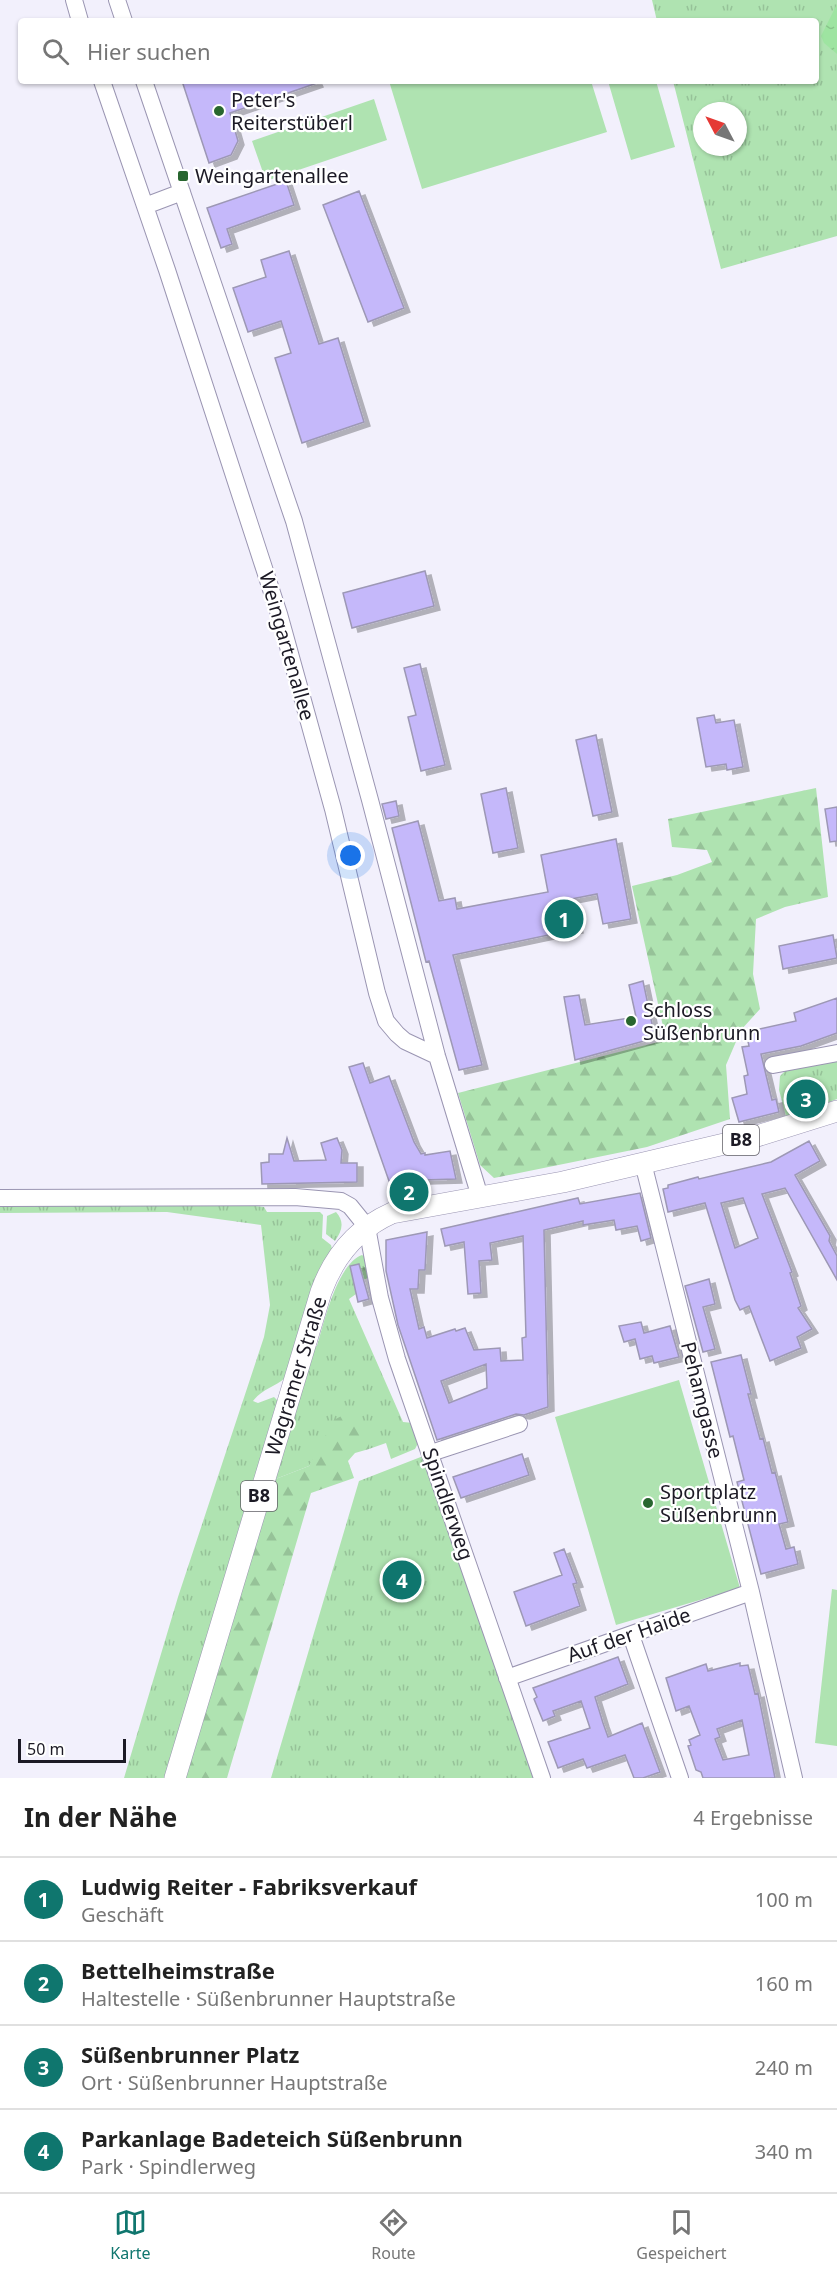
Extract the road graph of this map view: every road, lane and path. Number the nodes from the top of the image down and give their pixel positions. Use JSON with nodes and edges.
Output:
{"nodes":[{"id":1,"x":74,"y":0,"type":"edge"},
{"id":2,"x":117,"y":0,"type":"edge"},
{"id":3,"x":79,"y":18,"type":"edge"},
{"id":4,"x":123,"y":18,"type":"edge"},
{"id":5,"x":103,"y":84,"type":"edge"},
{"id":6,"x":145,"y":84,"type":"edge"},
{"id":7,"x":182,"y":192,"type":"junction"},
{"id":8,"x":145,"y":206,"type":"junction"},
{"id":9,"x":837,"y":1053,"type":"edge"},
{"id":10,"x":437,"y":1056,"type":"junction"},
{"id":11,"x":773,"y":1065,"type":"dead end"},
{"id":12,"x":837,"y":1111,"type":"edge"},
{"id":13,"x":643,"y":1163,"type":"junction"},
{"id":14,"x":480,"y":1197,"type":"junction"},
{"id":15,"x":0,"y":1198,"type":"edge"},
{"id":16,"x":367,"y":1227,"type":"junction"},
{"id":17,"x":519,"y":1424,"type":"dead end"},
{"id":18,"x":431,"y":1453,"type":"junction"},
{"id":19,"x":751,"y":1592,"type":"junction"},
{"id":20,"x":631,"y":1635,"type":"junction"},
{"id":21,"x":507,"y":1678,"type":"junction"},
{"id":22,"x":175,"y":1778,"type":"edge"},
{"id":23,"x":542,"y":1778,"type":"edge"},
{"id":24,"x":680,"y":1778,"type":"edge"},
{"id":25,"x":794,"y":1778,"type":"edge"}],
"edges":[{"from":1,"to":3,"type":"street"},
{"from":2,"to":4,"type":"street"},
{"from":5,"to":8,"type":"street","name":"Weingartenallee"},
{"from":6,"to":7,"type":"street","name":"Weingartenallee"},
{"from":7,"to":8,"type":"street"},
{"from":7,"to":10,"type":"street","name":"Weingartenallee"},
{"from":8,"to":10,"type":"street","name":"Weingartenallee"},
{"from":9,"to":11,"type":"street"},
{"from":10,"to":14,"type":"street","name":"Weingartenallee"},
{"from":12,"to":13,"type":"main road","number":"B8"},
{"from":13,"to":14,"type":"main road","number":"B8"},
{"from":13,"to":19,"type":"street","name":"Pehamgasse"},
{"from":14,"to":16,"type":"main road","number":"B8"},
{"from":15,"to":16,"type":"street"},
{"from":16,"to":18,"type":"street","name":"Spindlerweg"},
{"from":16,"to":22,"type":"main road","name":"Wagramer Straße","number":"B8"},
{"from":17,"to":18,"type":"street"},
{"from":18,"to":21,"type":"street","name":"Spindlerweg"},
{"from":19,"to":20,"type":"street","name":"Auf der Haide"},
{"from":19,"to":25,"type":"street","name":"Pehamgasse"},
{"from":20,"to":21,"type":"street","name":"Auf der Haide"},
{"from":20,"to":24,"type":"street"},
{"from":21,"to":23,"type":"street","name":"Spindlerweg"}]}
